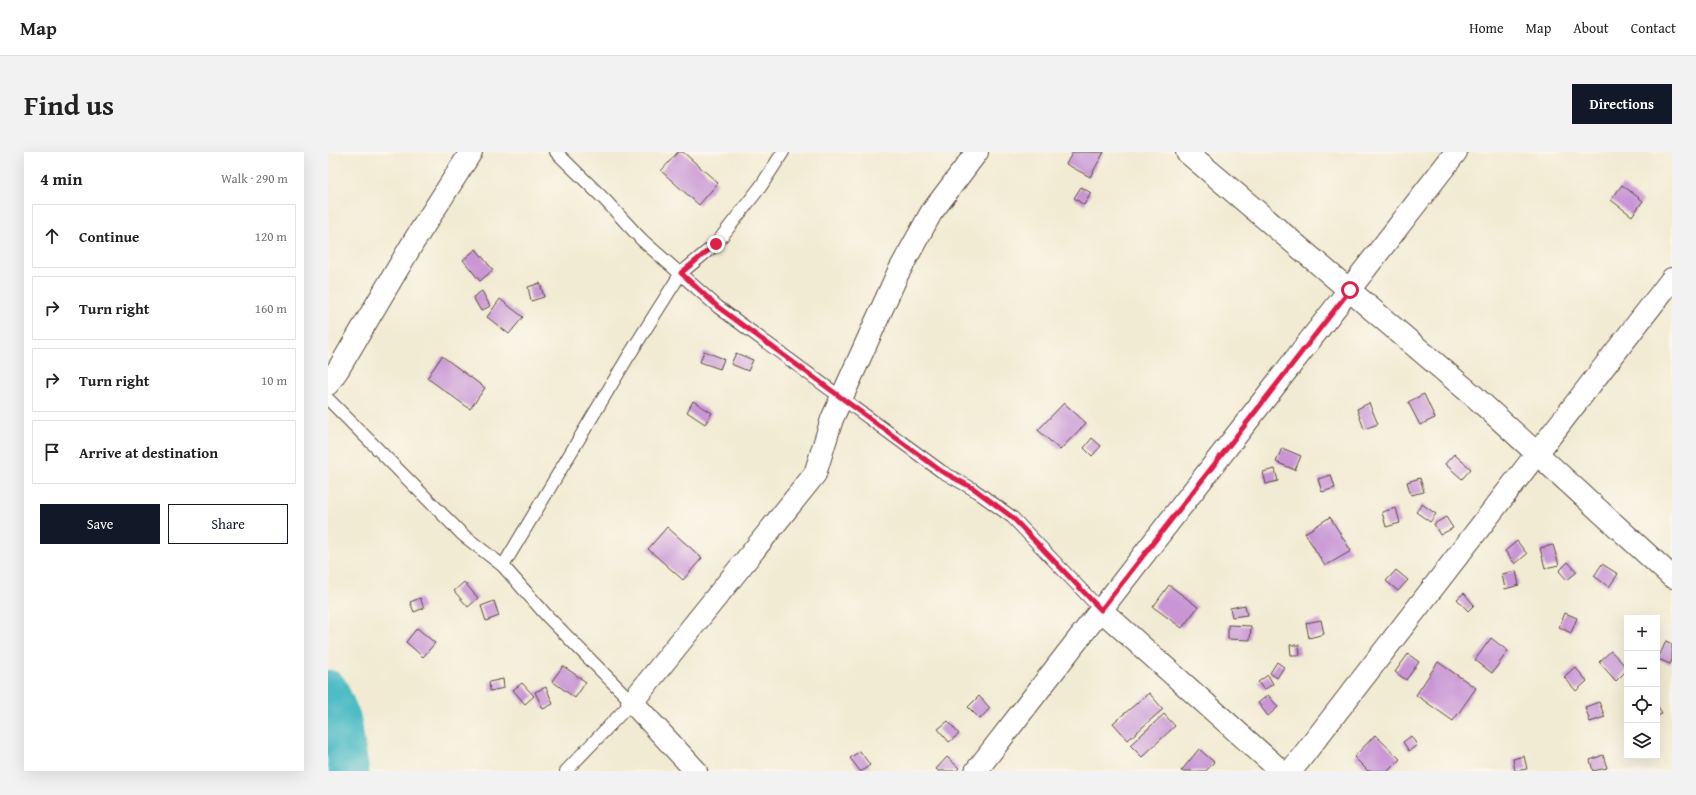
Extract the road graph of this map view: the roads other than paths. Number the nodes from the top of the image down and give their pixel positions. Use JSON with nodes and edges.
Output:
{"nodes":[{"id":1,"x":472,"y":152,"type":"edge"},
{"id":2,"x":556,"y":152,"type":"edge"},
{"id":3,"x":783,"y":152,"type":"edge"},
{"id":4,"x":977,"y":152,"type":"edge"},
{"id":5,"x":1187,"y":152,"type":"edge"},
{"id":6,"x":1456,"y":152,"type":"edge"},
{"id":7,"x":681,"y":273,"type":"junction"},
{"id":8,"x":1672,"y":280,"type":"edge"},
{"id":9,"x":1350,"y":290,"type":"junction"},
{"id":10,"x":328,"y":384,"type":"edge"},
{"id":11,"x":842,"y":397,"type":"junction"},
{"id":12,"x":328,"y":399,"type":"edge"},
{"id":13,"x":1537,"y":454,"type":"junction"},
{"id":14,"x":503,"y":566,"type":"junction"},
{"id":15,"x":1672,"y":577,"type":"edge"},
{"id":16,"x":1101,"y":610,"type":"junction"},
{"id":17,"x":632,"y":702,"type":"junction"},
{"id":18,"x":566,"y":771,"type":"edge"},
{"id":19,"x":696,"y":771,"type":"edge"},
{"id":20,"x":976,"y":771,"type":"edge"},
{"id":21,"x":1281,"y":771,"type":"edge"},
{"id":22,"x":1291,"y":771,"type":"edge"}],
"edges":[{"from":1,"to":10,"type":"street"},
{"from":2,"to":7,"type":"lane"},
{"from":3,"to":7,"type":"lane"},
{"from":4,"to":11,"type":"street"},
{"from":5,"to":9,"type":"street"},
{"from":6,"to":9,"type":"street"},
{"from":7,"to":11,"type":"lane"},
{"from":7,"to":14,"type":"lane"},
{"from":8,"to":13,"type":"street"},
{"from":9,"to":13,"type":"street"},
{"from":9,"to":16,"type":"street"},
{"from":11,"to":16,"type":"lane"},
{"from":11,"to":17,"type":"street"},
{"from":12,"to":14,"type":"lane"},
{"from":13,"to":15,"type":"street"},
{"from":13,"to":22,"type":"street"},
{"from":14,"to":17,"type":"lane"},
{"from":16,"to":20,"type":"street"},
{"from":16,"to":21,"type":"street"},
{"from":17,"to":18,"type":"lane"},
{"from":17,"to":19,"type":"street"}]}
